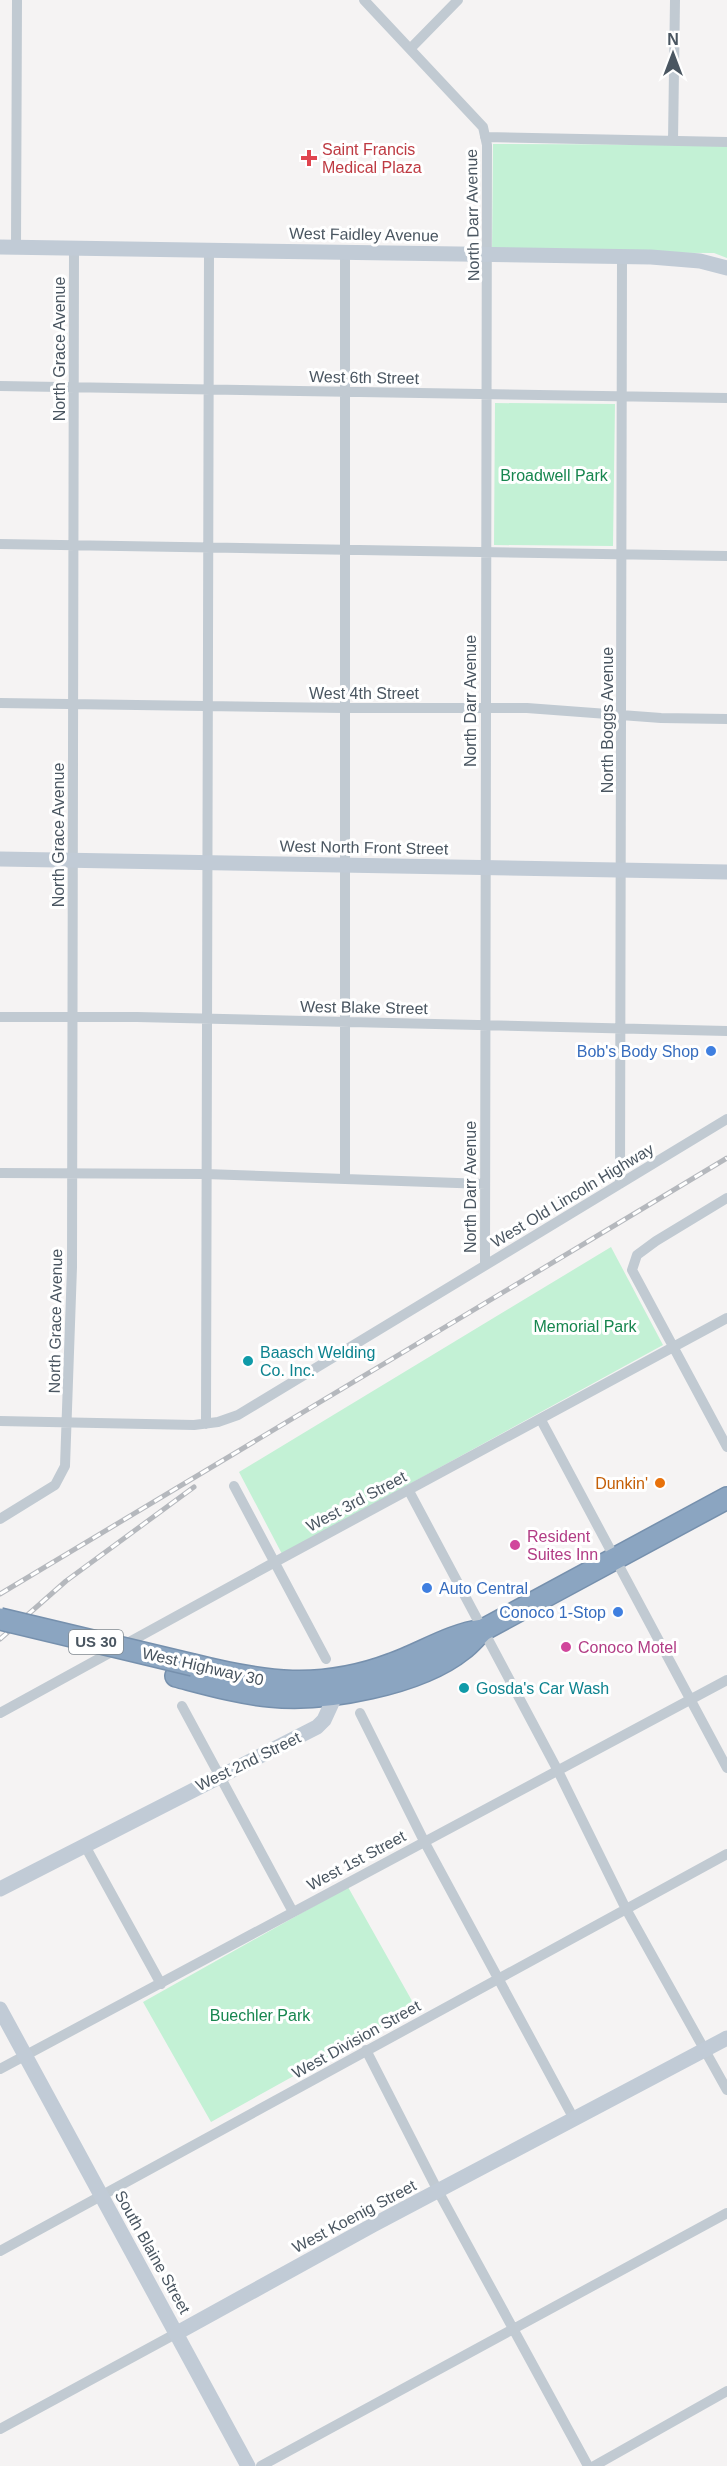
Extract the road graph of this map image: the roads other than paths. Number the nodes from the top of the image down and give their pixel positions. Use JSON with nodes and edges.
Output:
{"nodes":[{"id":1,"x":17,"y":0,"type":"edge"},
{"id":2,"x":364,"y":0,"type":"edge"},
{"id":3,"x":458,"y":0,"type":"edge"},
{"id":4,"x":675,"y":0,"type":"edge"},
{"id":5,"x":410,"y":49,"type":"junction"},
{"id":6,"x":485,"y":137,"type":"junction"},
{"id":7,"x":674,"y":141,"type":"junction"},
{"id":8,"x":727,"y":141,"type":"edge"},
{"id":9,"x":0,"y":247,"type":"edge"},
{"id":10,"x":16,"y":247,"type":"junction"},
{"id":11,"x":74,"y":248,"type":"junction"},
{"id":12,"x":209,"y":250,"type":"junction"},
{"id":13,"x":345,"y":252,"type":"junction"},
{"id":14,"x":489,"y":254,"type":"junction"},
{"id":15,"x":622,"y":257,"type":"junction"},
{"id":16,"x":727,"y":268,"type":"edge"},
{"id":17,"x":0,"y":386,"type":"edge"},
{"id":18,"x":73,"y":387,"type":"junction"},
{"id":19,"x":208,"y":390,"type":"junction"},
{"id":20,"x":344,"y":392,"type":"junction"},
{"id":21,"x":488,"y":394,"type":"junction"},
{"id":22,"x":622,"y":397,"type":"junction"},
{"id":23,"x":727,"y":398,"type":"edge"},
{"id":24,"x":0,"y":544,"type":"edge"},
{"id":25,"x":73,"y":546,"type":"junction"},
{"id":26,"x":208,"y":548,"type":"junction"},
{"id":27,"x":344,"y":550,"type":"junction"},
{"id":28,"x":486,"y":552,"type":"junction"},
{"id":29,"x":623,"y":554,"type":"junction"},
{"id":30,"x":727,"y":556,"type":"edge"},
{"id":31,"x":0,"y":703,"type":"edge"},
{"id":32,"x":74,"y":705,"type":"junction"},
{"id":33,"x":207,"y":707,"type":"junction"},
{"id":34,"x":343,"y":708,"type":"junction"},
{"id":35,"x":485,"y":708,"type":"junction"},
{"id":36,"x":623,"y":715,"type":"junction"},
{"id":37,"x":727,"y":720,"type":"edge"},
{"id":38,"x":0,"y":859,"type":"edge"},
{"id":39,"x":73,"y":860,"type":"junction"},
{"id":40,"x":207,"y":862,"type":"junction"},
{"id":41,"x":343,"y":865,"type":"junction"},
{"id":42,"x":484,"y":867,"type":"junction"},
{"id":43,"x":621,"y":870,"type":"junction"},
{"id":44,"x":727,"y":872,"type":"edge"},
{"id":45,"x":0,"y":1017,"type":"edge"},
{"id":46,"x":72,"y":1017,"type":"junction"},
{"id":47,"x":206,"y":1018,"type":"junction"},
{"id":48,"x":344,"y":1021,"type":"junction"},
{"id":49,"x":484,"y":1024,"type":"junction"},
{"id":50,"x":621,"y":1028,"type":"junction"},
{"id":51,"x":727,"y":1031,"type":"edge"},
{"id":52,"x":727,"y":1119,"type":"edge"},
{"id":53,"x":0,"y":1173,"type":"edge"},
{"id":54,"x":72,"y":1174,"type":"junction"},
{"id":55,"x":205,"y":1174,"type":"junction"},
{"id":56,"x":345,"y":1179,"type":"junction"},
{"id":57,"x":485,"y":1184,"type":"junction"},
{"id":58,"x":620,"y":1184,"type":"junction"},
{"id":59,"x":727,"y":1198,"type":"edge"},
{"id":60,"x":485,"y":1265,"type":"junction"},
{"id":61,"x":727,"y":1318,"type":"edge"},
{"id":62,"x":672,"y":1348,"type":"junction"},
{"id":63,"x":541,"y":1420,"type":"junction"},
{"id":64,"x":0,"y":1421,"type":"edge"},
{"id":65,"x":68,"y":1423,"type":"junction"},
{"id":66,"x":206,"y":1424,"type":"junction"},
{"id":67,"x":727,"y":1447,"type":"edge"},
{"id":68,"x":234,"y":1486,"type":"dead end"},
{"id":69,"x":408,"y":1491,"type":"junction"},
{"id":70,"x":727,"y":1498,"type":"edge"},
{"id":71,"x":0,"y":1519,"type":"edge"},
{"id":72,"x":615,"y":1560,"type":"junction"},
{"id":73,"x":274,"y":1562,"type":"junction"},
{"id":74,"x":0,"y":1619,"type":"edge"},
{"id":75,"x":483,"y":1630,"type":"junction"},
{"id":76,"x":0,"y":1634,"type":"edge"},
{"id":77,"x":326,"y":1659,"type":"dead end"},
{"id":78,"x":184,"y":1671,"type":"junction"},
{"id":79,"x":727,"y":1680,"type":"edge"},
{"id":80,"x":337,"y":1687,"type":"junction"},
{"id":81,"x":689,"y":1700,"type":"junction"},
{"id":82,"x":182,"y":1706,"type":"dead end"},
{"id":83,"x":0,"y":1713,"type":"edge"},
{"id":84,"x":360,"y":1713,"type":"dead end"},
{"id":85,"x":727,"y":1768,"type":"edge"},
{"id":86,"x":557,"y":1770,"type":"junction"},
{"id":87,"x":219,"y":1775,"type":"junction"},
{"id":88,"x":424,"y":1840,"type":"junction"},
{"id":89,"x":84,"y":1844,"type":"junction"},
{"id":90,"x":727,"y":1854,"type":"edge"},
{"id":91,"x":0,"y":1889,"type":"edge"},
{"id":92,"x":626,"y":1909,"type":"junction"},
{"id":93,"x":293,"y":1912,"type":"junction"},
{"id":94,"x":500,"y":1978,"type":"junction"},
{"id":95,"x":161,"y":1984,"type":"junction"},
{"id":96,"x":0,"y":2009,"type":"edge"},
{"id":97,"x":727,"y":2038,"type":"edge"},
{"id":98,"x":366,"y":2050,"type":"junction"},
{"id":99,"x":704,"y":2051,"type":"junction"},
{"id":100,"x":25,"y":2055,"type":"junction"},
{"id":101,"x":0,"y":2069,"type":"edge"},
{"id":102,"x":727,"y":2090,"type":"edge"},
{"id":103,"x":574,"y":2119,"type":"junction"},
{"id":104,"x":438,"y":2191,"type":"junction"},
{"id":105,"x":101,"y":2196,"type":"junction"},
{"id":106,"x":727,"y":2213,"type":"edge"},
{"id":107,"x":0,"y":2251,"type":"edge"},
{"id":108,"x":514,"y":2329,"type":"junction"},
{"id":109,"x":177,"y":2333,"type":"junction"},
{"id":110,"x":727,"y":2391,"type":"edge"},
{"id":111,"x":0,"y":2429,"type":"edge"},
{"id":112,"x":248,"y":2466,"type":"edge"},
{"id":113,"x":261,"y":2466,"type":"edge"},
{"id":114,"x":588,"y":2466,"type":"edge"},
{"id":115,"x":594,"y":2466,"type":"edge"}],
"edges":[{"from":1,"to":10,"type":"street"},
{"from":2,"to":5,"type":"street"},
{"from":3,"to":5,"type":"street"},
{"from":4,"to":7,"type":"street"},
{"from":5,"to":6,"type":"street"},
{"from":6,"to":7,"type":"street"},
{"from":6,"to":14,"type":"street","name":"North Darr Avenue"},
{"from":7,"to":8,"type":"street"},
{"from":9,"to":10,"type":"street","name":"West Faidley Avenue"},
{"from":10,"to":11,"type":"street","name":"West Faidley Avenue"},
{"from":11,"to":12,"type":"street","name":"West Faidley Avenue"},
{"from":11,"to":18,"type":"street","name":"North Grace Avenue"},
{"from":12,"to":13,"type":"street","name":"West Faidley Avenue"},
{"from":12,"to":19,"type":"street"},
{"from":13,"to":14,"type":"street","name":"West Faidley Avenue"},
{"from":13,"to":20,"type":"street"},
{"from":14,"to":15,"type":"street","name":"West Faidley Avenue"},
{"from":14,"to":21,"type":"street","name":"North Darr Avenue"},
{"from":15,"to":16,"type":"street","name":"West Faidley Avenue"},
{"from":15,"to":22,"type":"street","name":"North Boggs Avenue"},
{"from":17,"to":18,"type":"street","name":"West 6th Street"},
{"from":18,"to":19,"type":"street","name":"West 6th Street"},
{"from":18,"to":25,"type":"street","name":"North Grace Avenue"},
{"from":19,"to":20,"type":"street","name":"West 6th Street"},
{"from":19,"to":26,"type":"street"},
{"from":20,"to":21,"type":"street","name":"West 6th Street"},
{"from":20,"to":27,"type":"street"},
{"from":21,"to":22,"type":"street","name":"West 6th Street"},
{"from":21,"to":28,"type":"street","name":"North Darr Avenue"},
{"from":22,"to":23,"type":"street","name":"West 6th Street"},
{"from":22,"to":29,"type":"street","name":"North Boggs Avenue"},
{"from":24,"to":25,"type":"street"},
{"from":25,"to":26,"type":"street"},
{"from":25,"to":32,"type":"street","name":"North Grace Avenue"},
{"from":26,"to":27,"type":"street"},
{"from":26,"to":33,"type":"street"},
{"from":27,"to":28,"type":"street"},
{"from":27,"to":34,"type":"street"},
{"from":28,"to":29,"type":"street"},
{"from":28,"to":35,"type":"street","name":"North Darr Avenue"},
{"from":29,"to":30,"type":"street"},
{"from":29,"to":36,"type":"street","name":"North Boggs Avenue"},
{"from":31,"to":32,"type":"street","name":"West 4th Street"},
{"from":32,"to":33,"type":"street","name":"West 4th Street"},
{"from":32,"to":39,"type":"street","name":"North Grace Avenue"},
{"from":33,"to":34,"type":"street","name":"West 4th Street"},
{"from":33,"to":40,"type":"street"},
{"from":34,"to":35,"type":"street","name":"West 4th Street"},
{"from":34,"to":41,"type":"street"},
{"from":35,"to":36,"type":"street","name":"West 4th Street"},
{"from":35,"to":42,"type":"street","name":"North Darr Avenue"},
{"from":36,"to":37,"type":"street","name":"West 4th Street"},
{"from":36,"to":43,"type":"street","name":"North Boggs Avenue"},
{"from":38,"to":39,"type":"street","name":"West North Front Street"},
{"from":39,"to":40,"type":"street","name":"West North Front Street"},
{"from":39,"to":46,"type":"street","name":"North Grace Avenue"},
{"from":40,"to":41,"type":"street","name":"West North Front Street"},
{"from":40,"to":47,"type":"street"},
{"from":41,"to":42,"type":"street","name":"West North Front Street"},
{"from":41,"to":48,"type":"street"},
{"from":42,"to":43,"type":"street","name":"West North Front Street"},
{"from":42,"to":49,"type":"street","name":"North Darr Avenue"},
{"from":43,"to":44,"type":"street","name":"West North Front Street"},
{"from":43,"to":50,"type":"street","name":"North Boggs Avenue"},
{"from":45,"to":46,"type":"street","name":"West Blake Street"},
{"from":46,"to":47,"type":"street","name":"West Blake Street"},
{"from":46,"to":54,"type":"street","name":"North Grace Avenue"},
{"from":47,"to":48,"type":"street","name":"West Blake Street"},
{"from":47,"to":55,"type":"street"},
{"from":48,"to":49,"type":"street","name":"West Blake Street"},
{"from":48,"to":56,"type":"street"},
{"from":49,"to":50,"type":"street","name":"West Blake Street"},
{"from":49,"to":57,"type":"street","name":"North Darr Avenue"},
{"from":50,"to":51,"type":"street","name":"West Blake Street"},
{"from":50,"to":58,"type":"street","name":"North Boggs Avenue"},
{"from":52,"to":58,"type":"street","name":"West Old Lincoln Highway"},
{"from":53,"to":54,"type":"street"},
{"from":54,"to":55,"type":"street"},
{"from":54,"to":65,"type":"street","name":"North Grace Avenue"},
{"from":55,"to":56,"type":"street"},
{"from":55,"to":66,"type":"street"},
{"from":56,"to":57,"type":"street"},
{"from":57,"to":60,"type":"street","name":"North Darr Avenue"},
{"from":58,"to":60,"type":"street","name":"West Old Lincoln Highway"},
{"from":59,"to":62,"type":"street"},
{"from":60,"to":66,"type":"street","name":"West Old Lincoln Highway"},
{"from":61,"to":62,"type":"street","name":"West 3rd Street"},
{"from":62,"to":63,"type":"street","name":"West 3rd Street"},
{"from":62,"to":67,"type":"street"},
{"from":63,"to":69,"type":"street","name":"West 3rd Street"},
{"from":63,"to":72,"type":"street"},
{"from":64,"to":65,"type":"street","name":"West Old Lincoln Highway"},
{"from":65,"to":66,"type":"street","name":"West Old Lincoln Highway"},
{"from":65,"to":71,"type":"street","name":"North Grace Avenue"},
{"from":68,"to":73,"type":"street"},
{"from":69,"to":73,"type":"street","name":"West 3rd Street"},
{"from":69,"to":75,"type":"street"},
{"from":70,"to":72,"type":"highway","number":"US 30"},
{"from":72,"to":75,"type":"highway","number":"US 30"},
{"from":72,"to":81,"type":"street"},
{"from":73,"to":77,"type":"street"},
{"from":73,"to":83,"type":"street","name":"West 3rd Street"},
{"from":74,"to":78,"type":"highway","name":"West Highway 30","number":"US 30","bridge":true},
{"from":75,"to":80,"type":"highway","number":"US 30"},
{"from":75,"to":86,"type":"street"},
{"from":76,"to":78,"type":"highway","name":"West Highway 30","number":"US 30"},
{"from":78,"to":80,"type":"highway","name":"West Highway 30","number":"US 30"},
{"from":79,"to":81,"type":"street","name":"West 1st Street"},
{"from":80,"to":87,"type":"street","name":"West 2nd Street"},
{"from":81,"to":85,"type":"street"},
{"from":81,"to":86,"type":"street","name":"West 1st Street"},
{"from":82,"to":87,"type":"street"},
{"from":84,"to":88,"type":"street"},
{"from":86,"to":88,"type":"street","name":"West 1st Street"},
{"from":86,"to":92,"type":"street"},
{"from":87,"to":89,"type":"street","name":"West 2nd Street"},
{"from":87,"to":93,"type":"street"},
{"from":88,"to":93,"type":"street","name":"West 1st Street"},
{"from":88,"to":94,"type":"street"},
{"from":89,"to":91,"type":"street","name":"West 2nd Street"},
{"from":89,"to":95,"type":"street"},
{"from":90,"to":92,"type":"street","name":"West Division Street"},
{"from":92,"to":94,"type":"street","name":"West Division Street"},
{"from":92,"to":99,"type":"street"},
{"from":93,"to":95,"type":"street","name":"West 1st Street"},
{"from":94,"to":98,"type":"street","name":"West Division Street"},
{"from":94,"to":103,"type":"street"},
{"from":95,"to":100,"type":"street","name":"West 1st Street"},
{"from":96,"to":100,"type":"street","name":"South Blaine Street"},
{"from":97,"to":99,"type":"street","name":"West Koenig Street"},
{"from":98,"to":104,"type":"street"},
{"from":98,"to":105,"type":"street","name":"West Division Street"},
{"from":99,"to":102,"type":"street"},
{"from":99,"to":103,"type":"street","name":"West Koenig Street"},
{"from":100,"to":101,"type":"street","name":"West 1st Street"},
{"from":100,"to":105,"type":"street","name":"South Blaine Street"},
{"from":103,"to":104,"type":"street","name":"West Koenig Street"},
{"from":104,"to":108,"type":"street"},
{"from":104,"to":109,"type":"street","name":"West Koenig Street"},
{"from":105,"to":107,"type":"street","name":"West Division Street"},
{"from":105,"to":109,"type":"street","name":"South Blaine Street"},
{"from":106,"to":108,"type":"street"},
{"from":108,"to":113,"type":"street"},
{"from":108,"to":114,"type":"street"},
{"from":109,"to":111,"type":"street","name":"West Koenig Street"},
{"from":109,"to":112,"type":"street","name":"South Blaine Street"},
{"from":110,"to":115,"type":"street"}]}
